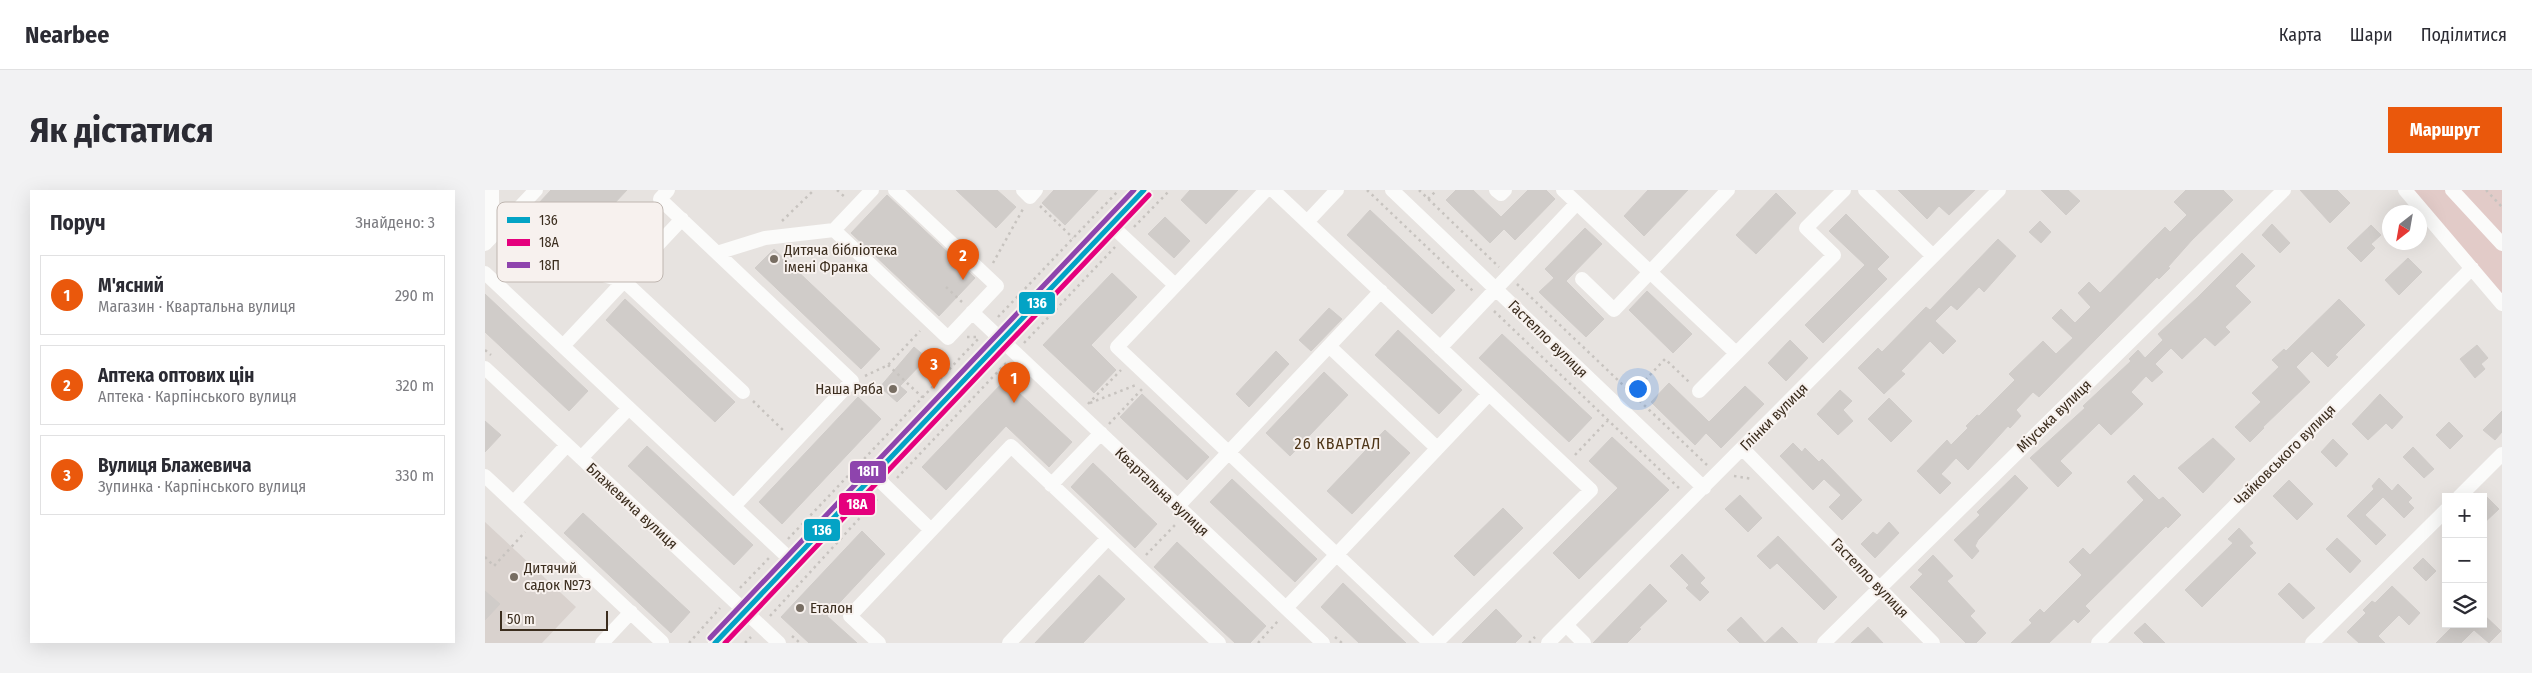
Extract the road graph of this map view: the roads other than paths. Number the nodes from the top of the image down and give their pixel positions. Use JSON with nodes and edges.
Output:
{"nodes":[{"id":1,"x":492,"y":190,"type":"edge"},
{"id":2,"x":536,"y":190,"type":"edge"},
{"id":3,"x":669,"y":190,"type":"edge"},
{"id":4,"x":872,"y":190,"type":"edge"},
{"id":5,"x":895,"y":190,"type":"edge"},
{"id":6,"x":1144,"y":190,"type":"edge"},
{"id":7,"x":1266,"y":190,"type":"edge"},
{"id":8,"x":1273,"y":190,"type":"edge"},
{"id":9,"x":1337,"y":190,"type":"edge"},
{"id":10,"x":1392,"y":190,"type":"edge"},
{"id":11,"x":1496,"y":190,"type":"edge"},
{"id":12,"x":1505,"y":190,"type":"edge"},
{"id":13,"x":1563,"y":190,"type":"edge"},
{"id":14,"x":1728,"y":190,"type":"edge"},
{"id":15,"x":1844,"y":190,"type":"edge"},
{"id":16,"x":1865,"y":190,"type":"edge"},
{"id":17,"x":1999,"y":190,"type":"edge"},
{"id":18,"x":2284,"y":190,"type":"edge"},
{"id":19,"x":2405,"y":190,"type":"edge"},
{"id":20,"x":2452,"y":190,"type":"edge"},
{"id":21,"x":525,"y":202,"type":"edge"},
{"id":22,"x":1577,"y":203,"type":"junction"},
{"id":23,"x":682,"y":219,"type":"junction"},
{"id":24,"x":1307,"y":222,"type":"junction"},
{"id":25,"x":1111,"y":225,"type":"junction"},
{"id":26,"x":834,"y":230,"type":"junction"},
{"id":27,"x":663,"y":239,"type":"edge"},
{"id":28,"x":489,"y":240,"type":"edge"},
{"id":29,"x":2502,"y":244,"type":"edge"},
{"id":30,"x":717,"y":253,"type":"junction"},
{"id":31,"x":1933,"y":256,"type":"junction"},
{"id":32,"x":2472,"y":268,"type":"junction"},
{"id":33,"x":1650,"y":272,"type":"junction"},
{"id":34,"x":485,"y":273,"type":"edge"},
{"id":35,"x":1582,"y":280,"type":"dead end"},
{"id":36,"x":623,"y":282,"type":"edge"},
{"id":37,"x":625,"y":282,"type":"edge"},
{"id":38,"x":1175,"y":285,"type":"junction"},
{"id":39,"x":1496,"y":289,"type":"junction"},
{"id":40,"x":1381,"y":291,"type":"junction"},
{"id":41,"x":2502,"y":304,"type":"edge"},
{"id":42,"x":972,"y":312,"type":"junction"},
{"id":43,"x":1002,"y":340,"type":"junction"},
{"id":44,"x":563,"y":346,"type":"junction"},
{"id":45,"x":1329,"y":346,"type":"junction"},
{"id":46,"x":1440,"y":348,"type":"junction"},
{"id":47,"x":1736,"y":353,"type":"junction"},
{"id":48,"x":485,"y":368,"type":"edge"},
{"id":49,"x":1699,"y":391,"type":"road end"},
{"id":50,"x":743,"y":392,"type":"road end"},
{"id":51,"x":1489,"y":394,"type":"junction"},
{"id":52,"x":629,"y":408,"type":"junction"},
{"id":53,"x":1105,"y":429,"type":"junction"},
{"id":54,"x":567,"y":445,"type":"junction"},
{"id":55,"x":1437,"y":448,"type":"junction"},
{"id":56,"x":1743,"y":449,"type":"junction"},
{"id":57,"x":1228,"y":452,"type":"junction"},
{"id":58,"x":2502,"y":454,"type":"edge"},
{"id":59,"x":581,"y":458,"type":"junction"},
{"id":60,"x":874,"y":475,"type":"junction"},
{"id":61,"x":485,"y":476,"type":"edge"},
{"id":62,"x":1051,"y":485,"type":"junction"},
{"id":63,"x":1704,"y":488,"type":"junction"},
{"id":64,"x":2463,"y":493,"type":"edge"},
{"id":65,"x":513,"y":502,"type":"junction"},
{"id":66,"x":734,"y":506,"type":"junction"},
{"id":67,"x":1177,"y":506,"type":"junction"},
{"id":68,"x":2442,"y":514,"type":"edge"},
{"id":69,"x":931,"y":530,"type":"junction"},
{"id":70,"x":1108,"y":538,"type":"junction"},
{"id":71,"x":1337,"y":554,"type":"junction"},
{"id":72,"x":793,"y":561,"type":"junction"},
{"id":73,"x":1879,"y":588,"type":"junction"},
{"id":74,"x":745,"y":611,"type":"junction"},
{"id":75,"x":631,"y":612,"type":"junction"},
{"id":76,"x":1283,"y":614,"type":"junction"},
{"id":77,"x":1566,"y":625,"type":"junction"},
{"id":78,"x":662,"y":642,"type":"dead end"},
{"id":79,"x":602,"y":643,"type":"edge"},
{"id":80,"x":715,"y":643,"type":"edge"},
{"id":81,"x":779,"y":643,"type":"edge"},
{"id":82,"x":879,"y":643,"type":"edge"},
{"id":83,"x":1009,"y":643,"type":"edge"},
{"id":84,"x":1219,"y":643,"type":"edge"},
{"id":85,"x":1323,"y":643,"type":"edge"},
{"id":86,"x":1431,"y":643,"type":"edge"},
{"id":87,"x":1436,"y":643,"type":"edge"},
{"id":88,"x":1548,"y":643,"type":"edge"},
{"id":89,"x":1584,"y":643,"type":"edge"},
{"id":90,"x":1824,"y":643,"type":"edge"},
{"id":91,"x":1933,"y":643,"type":"edge"},
{"id":92,"x":2098,"y":643,"type":"edge"},
{"id":93,"x":2312,"y":643,"type":"edge"}],
"edges":[{"from":1,"to":28,"type":"street"},
{"from":2,"to":21,"type":"street"},
{"from":3,"to":23,"type":"street"},
{"from":4,"to":26,"type":"street"},
{"from":5,"to":42,"type":"street"},
{"from":6,"to":25,"type":"street"},
{"from":7,"to":38,"type":"street"},
{"from":8,"to":24,"type":"street"},
{"from":9,"to":24,"type":"street"},
{"from":10,"to":39,"type":"street","name":"Гастелло вулиця"},
{"from":11,"to":12,"type":"street"},
{"from":13,"to":22,"type":"street"},
{"from":14,"to":33,"type":"street"},
{"from":15,"to":47,"type":"street"},
{"from":16,"to":31,"type":"street"},
{"from":17,"to":31,"type":"street","name":"Глінки вулиця"},
{"from":18,"to":73,"type":"street","name":"Міуська вулиця"},
{"from":19,"to":32,"type":"street"},
{"from":20,"to":29,"type":"street"},
{"from":22,"to":33,"type":"street"},
{"from":22,"to":39,"type":"street"},
{"from":23,"to":27,"type":"street"},
{"from":23,"to":30,"type":"street"},
{"from":24,"to":40,"type":"street"},
{"from":25,"to":38,"type":"street"},
{"from":25,"to":43,"type":"street"},
{"from":26,"to":30,"type":"street"},
{"from":26,"to":42,"type":"street"},
{"from":30,"to":66,"type":"street"},
{"from":31,"to":56,"type":"street","name":"Глінки вулиця"},
{"from":32,"to":41,"type":"street"},
{"from":32,"to":92,"type":"street","name":"Чайковського вулиця"},
{"from":33,"to":35,"type":"street"},
{"from":33,"to":47,"type":"street"},
{"from":34,"to":44,"type":"street"},
{"from":36,"to":44,"type":"street"},
{"from":37,"to":50,"type":"street"},
{"from":38,"to":57,"type":"street"},
{"from":39,"to":46,"type":"street"},
{"from":39,"to":63,"type":"street","name":"Гастелло вулиця"},
{"from":40,"to":45,"type":"street"},
{"from":40,"to":46,"type":"street"},
{"from":42,"to":43,"type":"street","name":"Квартальна вулиця"},
{"from":43,"to":53,"type":"street","name":"Квартальна вулиця"},
{"from":43,"to":60,"type":"street"},
{"from":44,"to":52,"type":"street"},
{"from":45,"to":55,"type":"street"},
{"from":45,"to":57,"type":"street"},
{"from":46,"to":51,"type":"street"},
{"from":47,"to":49,"type":"street"},
{"from":48,"to":54,"type":"street","name":"Блажевича вулиця"},
{"from":51,"to":55,"type":"street"},
{"from":51,"to":87,"type":"street"},
{"from":52,"to":59,"type":"street"},
{"from":52,"to":66,"type":"street"},
{"from":53,"to":62,"type":"street"},
{"from":53,"to":67,"type":"street","name":"Квартальна вулиця"},
{"from":54,"to":59,"type":"street","name":"Блажевича вулиця"},
{"from":54,"to":65,"type":"street"},
{"from":55,"to":71,"type":"street"},
{"from":56,"to":63,"type":"street","name":"Глінки вулиця"},
{"from":56,"to":73,"type":"street","name":"Гастелло вулиця"},
{"from":57,"to":67,"type":"street"},
{"from":57,"to":71,"type":"street"},
{"from":58,"to":64,"type":"street"},
{"from":59,"to":74,"type":"street","name":"Блажевича вулиця"},
{"from":60,"to":69,"type":"street"},
{"from":60,"to":72,"type":"street"},
{"from":61,"to":65,"type":"street"},
{"from":62,"to":69,"type":"street"},
{"from":62,"to":70,"type":"street"},
{"from":63,"to":77,"type":"street","name":"Глінки вулиця"},
{"from":65,"to":75,"type":"street"},
{"from":66,"to":72,"type":"street"},
{"from":67,"to":76,"type":"street","name":"Квартальна вулиця"},
{"from":68,"to":93,"type":"street"},
{"from":69,"to":82,"type":"street"},
{"from":70,"to":83,"type":"street"},
{"from":70,"to":84,"type":"street"},
{"from":71,"to":76,"type":"street"},
{"from":71,"to":86,"type":"street"},
{"from":72,"to":74,"type":"street"},
{"from":73,"to":90,"type":"street","name":"Міуська вулиця"},
{"from":73,"to":91,"type":"street","name":"Гастелло вулиця"},
{"from":74,"to":80,"type":"street"},
{"from":74,"to":81,"type":"street","name":"Блажевича вулиця"},
{"from":75,"to":78,"type":"street"},
{"from":75,"to":79,"type":"street"},
{"from":76,"to":85,"type":"street","name":"Квартальна вулиця"},
{"from":77,"to":88,"type":"street","name":"Глінки вулиця"},
{"from":77,"to":89,"type":"street"}]}
